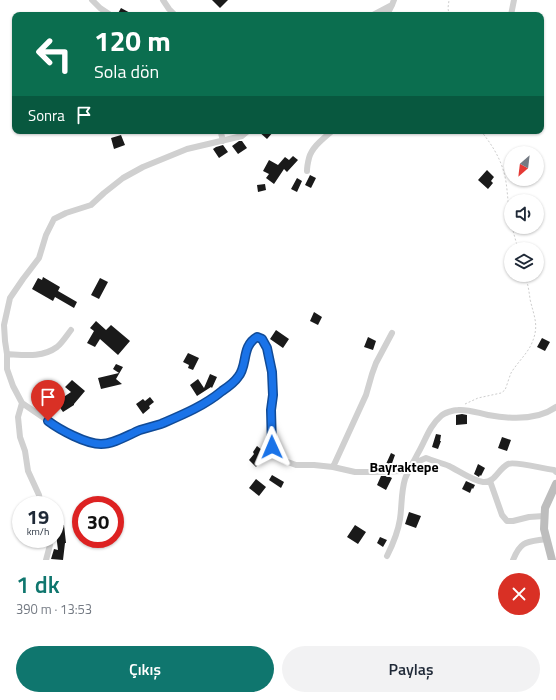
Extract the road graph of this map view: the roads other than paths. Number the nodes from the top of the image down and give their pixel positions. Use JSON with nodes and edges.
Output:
{"nodes":[{"id":1,"x":92,"y":0,"type":"edge"},
{"id":2,"x":163,"y":0,"type":"edge"},
{"id":3,"x":514,"y":0,"type":"edge"},
{"id":4,"x":393,"y":3,"type":"edge"},
{"id":5,"x":106,"y":12,"type":"edge"},
{"id":6,"x":172,"y":12,"type":"edge"},
{"id":7,"x":378,"y":12,"type":"edge"},
{"id":8,"x":388,"y":12,"type":"edge"},
{"id":9,"x":512,"y":12,"type":"edge"},
{"id":10,"x":222,"y":134,"type":"edge"},
{"id":11,"x":244,"y":134,"type":"edge"},
{"id":12,"x":329,"y":134,"type":"edge"},
{"id":13,"x":224,"y":141,"type":"junction"},
{"id":14,"x":307,"y":171,"type":"dead end"},
{"id":15,"x":71,"y":330,"type":"dead end"},
{"id":16,"x":392,"y":333,"type":"dead end"},
{"id":17,"x":7,"y":354,"type":"junction"},
{"id":18,"x":22,"y":403,"type":"junction"},
{"id":19,"x":556,"y":407,"type":"edge"},
{"id":20,"x":333,"y":467,"type":"junction"},
{"id":21,"x":410,"y":468,"type":"junction"},
{"id":22,"x":556,"y":472,"type":"edge"},
{"id":23,"x":490,"y":481,"type":"junction"},
{"id":24,"x":556,"y":484,"type":"edge"},
{"id":25,"x":39,"y":496,"type":"edge"},
{"id":26,"x":544,"y":516,"type":"junction"},
{"id":27,"x":546,"y":539,"type":"junction"},
{"id":28,"x":49,"y":548,"type":"edge"},
{"id":29,"x":387,"y":556,"type":"dead end"},
{"id":30,"x":46,"y":560,"type":"edge"},
{"id":31,"x":513,"y":560,"type":"edge"},
{"id":32,"x":552,"y":560,"type":"edge"}],
"edges":[{"from":1,"to":5,"type":"street"},
{"from":2,"to":6,"type":"street"},
{"from":3,"to":9,"type":"street"},
{"from":4,"to":7,"type":"street"},
{"from":4,"to":8,"type":"street"},
{"from":10,"to":13,"type":"street"},
{"from":11,"to":13,"type":"street"},
{"from":12,"to":14,"type":"street"},
{"from":13,"to":17,"type":"street"},
{"from":15,"to":17,"type":"street"},
{"from":16,"to":20,"type":"street"},
{"from":17,"to":18,"type":"street"},
{"from":18,"to":20,"type":"street"},
{"from":18,"to":25,"type":"street"},
{"from":19,"to":21,"type":"street"},
{"from":20,"to":21,"type":"street"},
{"from":21,"to":23,"type":"street"},
{"from":21,"to":29,"type":"street"},
{"from":22,"to":23,"type":"street"},
{"from":23,"to":26,"type":"street"},
{"from":24,"to":26,"type":"street"},
{"from":26,"to":27,"type":"street"},
{"from":27,"to":31,"type":"street"},
{"from":27,"to":32,"type":"street"},
{"from":28,"to":30,"type":"street"}]}
